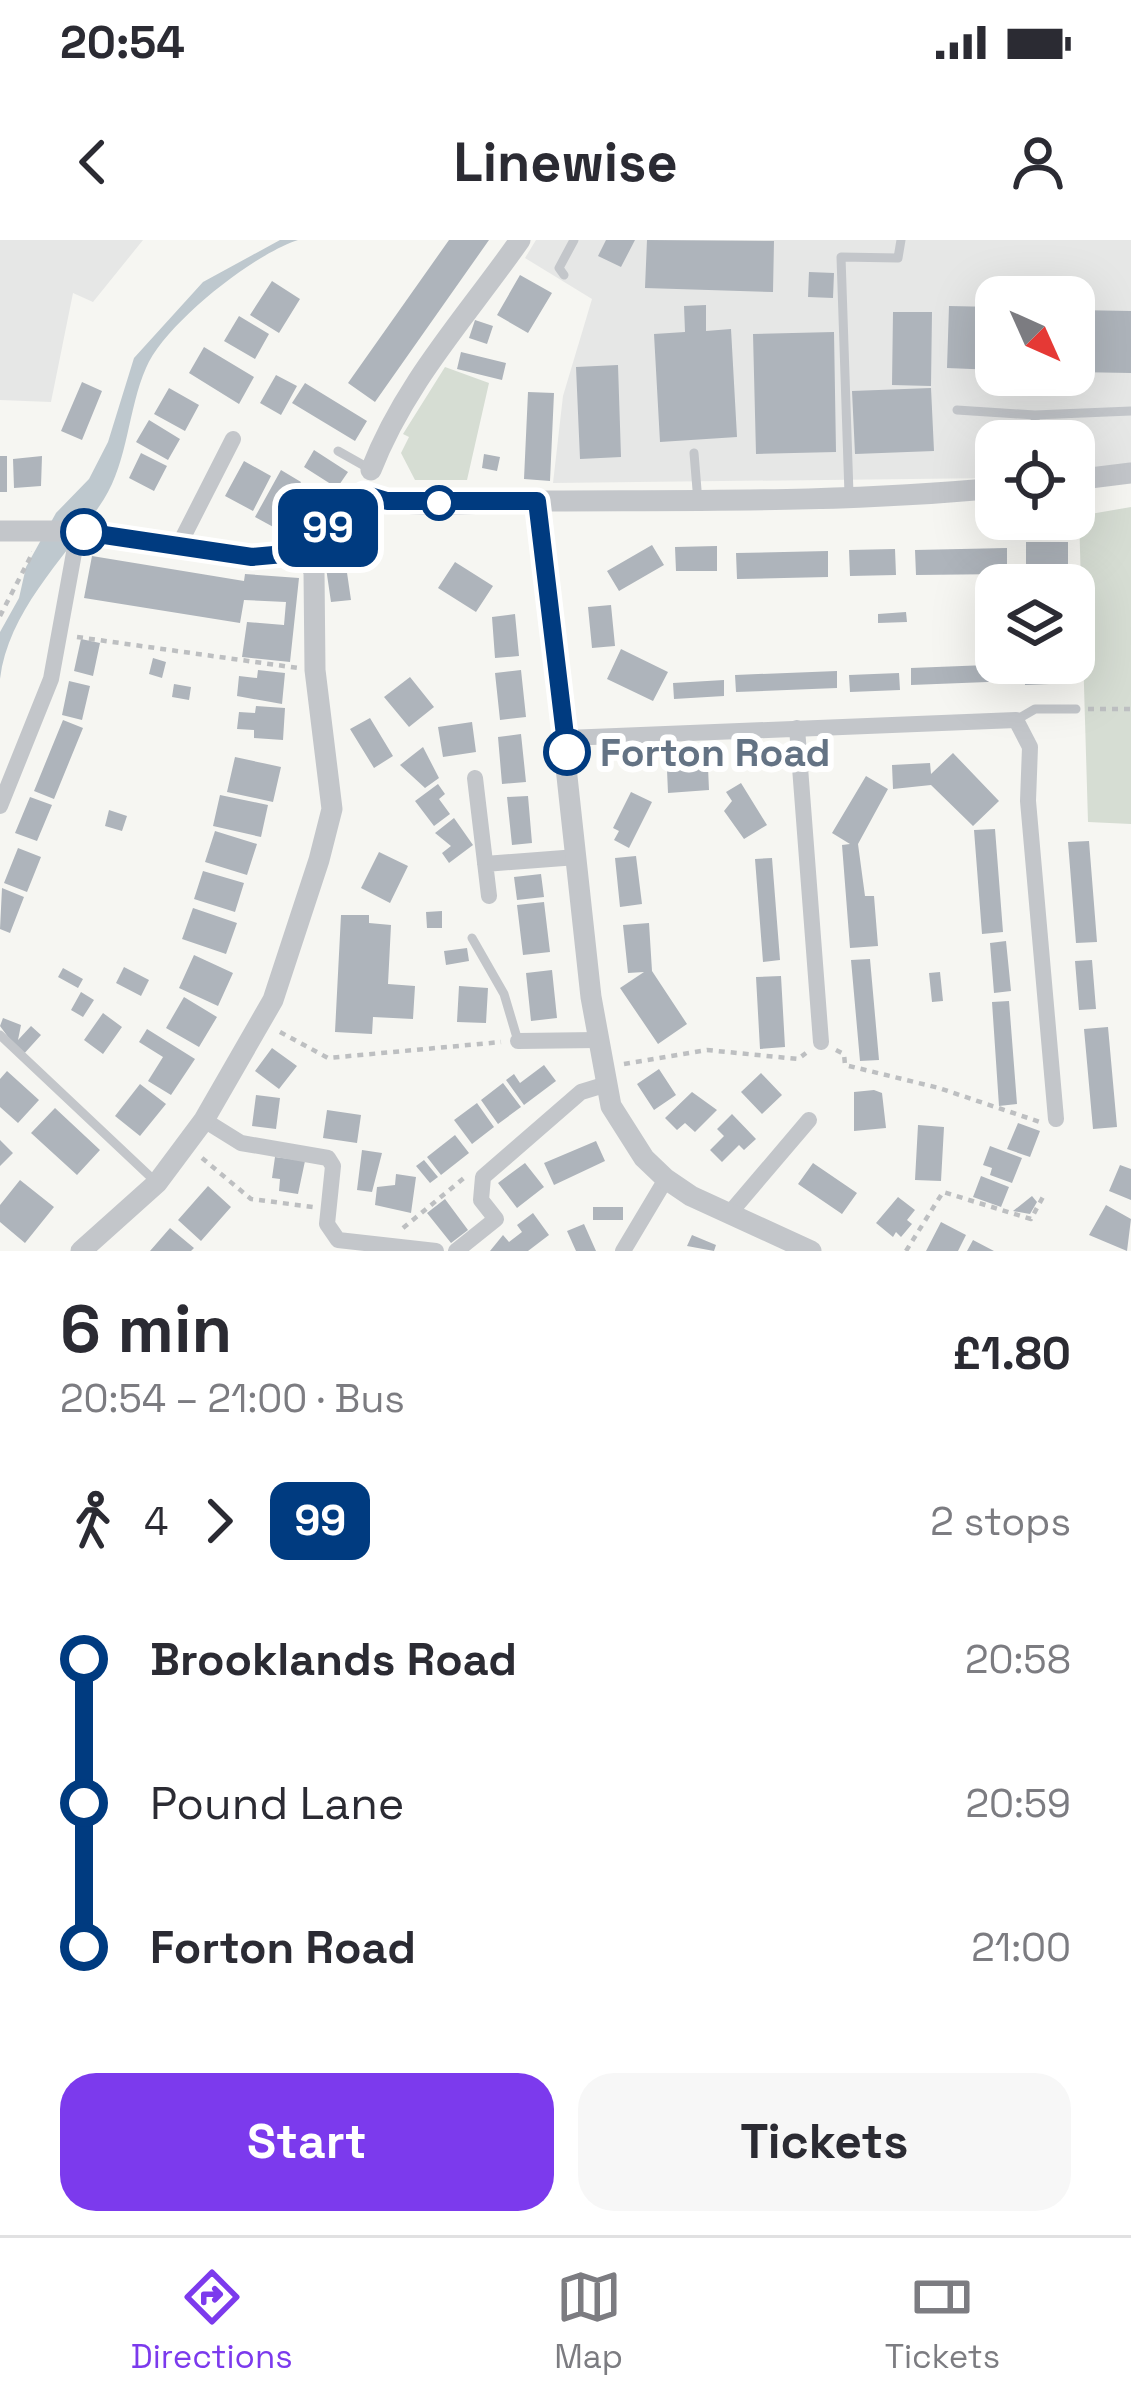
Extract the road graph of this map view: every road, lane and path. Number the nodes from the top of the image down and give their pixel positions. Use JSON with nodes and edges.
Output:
{"nodes":[{"id":1,"x":520,"y":240,"type":"edge"},
{"id":2,"x":574,"y":240,"type":"edge"},
{"id":3,"x":901,"y":240,"type":"edge"},
{"id":4,"x":564,"y":275,"type":"dead end"},
{"id":5,"x":956,"y":410,"type":"dead end"},
{"id":6,"x":1131,"y":411,"type":"edge"},
{"id":7,"x":1035,"y":415,"type":"junction"},
{"id":8,"x":1035,"y":420,"type":"edge"},
{"id":9,"x":233,"y":440,"type":"dead end"},
{"id":10,"x":338,"y":451,"type":"dead end"},
{"id":11,"x":694,"y":453,"type":"dead end"},
{"id":12,"x":371,"y":470,"type":"junction"},
{"id":13,"x":1131,"y":473,"type":"edge"},
{"id":14,"x":1095,"y":477,"type":"edge"},
{"id":15,"x":975,"y":490,"type":"edge"},
{"id":16,"x":364,"y":494,"type":"junction"},
{"id":17,"x":849,"y":500,"type":"junction"},
{"id":18,"x":537,"y":501,"type":"junction"},
{"id":19,"x":698,"y":503,"type":"junction"},
{"id":20,"x":0,"y":531,"type":"edge"},
{"id":21,"x":43,"y":531,"type":"junction"},
{"id":22,"x":78,"y":531,"type":"junction"},
{"id":23,"x":178,"y":547,"type":"junction"},
{"id":24,"x":306,"y":552,"type":"junction"},
{"id":25,"x":0,"y":616,"type":"edge"},
{"id":26,"x":62,"y":635,"type":"junction"},
{"id":27,"x":315,"y":670,"type":"junction"},
{"id":28,"x":1076,"y":709,"type":"joint"},
{"id":29,"x":1131,"y":709,"type":"edge"},
{"id":30,"x":1016,"y":720,"type":"junction"},
{"id":31,"x":797,"y":728,"type":"junction"},
{"id":32,"x":567,"y":738,"type":"junction"},
{"id":33,"x":476,"y":778,"type":"dead end"},
{"id":34,"x":0,"y":806,"type":"edge"},
{"id":35,"x":577,"y":857,"type":"junction"},
{"id":36,"x":485,"y":864,"type":"junction"},
{"id":37,"x":489,"y":896,"type":"dead end"},
{"id":38,"x":472,"y":938,"type":"dead end"},
{"id":39,"x":263,"y":1019,"type":"junction"},
{"id":40,"x":0,"y":1035,"type":"edge"},
{"id":41,"x":597,"y":1040,"type":"junction"},
{"id":42,"x":518,"y":1041,"type":"junction"},
{"id":43,"x":821,"y":1042,"type":"junction"},
{"id":44,"x":602,"y":1077,"type":"junction"},
{"id":45,"x":204,"y":1120,"type":"junction"},
{"id":46,"x":809,"y":1120,"type":"dead end"},
{"id":47,"x":1051,"y":1121,"type":"joint"},
{"id":48,"x":202,"y":1158,"type":"dead end"},
{"id":49,"x":490,"y":1171,"type":"junction"},
{"id":50,"x":666,"y":1179,"type":"junction"},
{"id":51,"x":157,"y":1183,"type":"junction"},
{"id":52,"x":1044,"y":1195,"type":"dead end"},
{"id":53,"x":326,"y":1209,"type":"junction"},
{"id":54,"x":729,"y":1214,"type":"junction"},
{"id":55,"x":395,"y":1232,"type":"dead end"},
{"id":56,"x":81,"y":1251,"type":"edge"},
{"id":57,"x":436,"y":1251,"type":"edge"},
{"id":58,"x":456,"y":1251,"type":"edge"},
{"id":59,"x":623,"y":1251,"type":"edge"},
{"id":60,"x":811,"y":1251,"type":"edge"},
{"id":61,"x":906,"y":1251,"type":"edge"}],
"edges":[{"from":1,"to":12,"type":"street"},
{"from":2,"to":4,"type":"lane"},
{"from":3,"to":17,"type":"lane"},
{"from":5,"to":7,"type":"lane"},
{"from":6,"to":7,"type":"lane"},
{"from":7,"to":8,"type":"lane"},
{"from":9,"to":23,"type":"street"},
{"from":10,"to":12,"type":"lane"},
{"from":11,"to":19,"type":"lane"},
{"from":12,"to":16,"type":"street"},
{"from":13,"to":14,"type":"street"},
{"from":15,"to":17,"type":"street"},
{"from":16,"to":18,"type":"street"},
{"from":16,"to":24,"type":"street"},
{"from":17,"to":19,"type":"street"},
{"from":18,"to":19,"type":"street"},
{"from":18,"to":32,"type":"street"},
{"from":20,"to":21,"type":"street"},
{"from":21,"to":22,"type":"street"},
{"from":21,"to":25,"type":"path"},
{"from":22,"to":23,"type":"street"},
{"from":22,"to":26,"type":"street"},
{"from":23,"to":24,"type":"street"},
{"from":24,"to":27,"type":"street"},
{"from":26,"to":27,"type":"path"},
{"from":26,"to":34,"type":"street"},
{"from":27,"to":39,"type":"street"},
{"from":28,"to":29,"type":"path"},
{"from":28,"to":30,"type":"lane"},
{"from":30,"to":31,"type":"street"},
{"from":30,"to":47,"type":"street"},
{"from":31,"to":32,"type":"street"},
{"from":31,"to":43,"type":"street"},
{"from":32,"to":35,"type":"street"},
{"from":33,"to":36,"type":"street"},
{"from":35,"to":36,"type":"street"},
{"from":35,"to":41,"type":"street"},
{"from":36,"to":37,"type":"street"},
{"from":38,"to":42,"type":"lane"},
{"from":39,"to":42,"type":"path"},
{"from":39,"to":45,"type":"street"},
{"from":40,"to":51,"type":"lane"},
{"from":41,"to":42,"type":"street"},
{"from":41,"to":44,"type":"street"},
{"from":43,"to":44,"type":"path"},
{"from":43,"to":47,"type":"path"},
{"from":44,"to":49,"type":"street"},
{"from":44,"to":50,"type":"street"},
{"from":45,"to":51,"type":"street"},
{"from":45,"to":53,"type":"street"},
{"from":46,"to":54,"type":"street"},
{"from":48,"to":53,"type":"path"},
{"from":49,"to":55,"type":"path"},
{"from":49,"to":58,"type":"street"},
{"from":50,"to":54,"type":"street"},
{"from":50,"to":59,"type":"street"},
{"from":51,"to":56,"type":"street"},
{"from":52,"to":61,"type":"path"},
{"from":53,"to":57,"type":"street"},
{"from":54,"to":60,"type":"street"}]}
